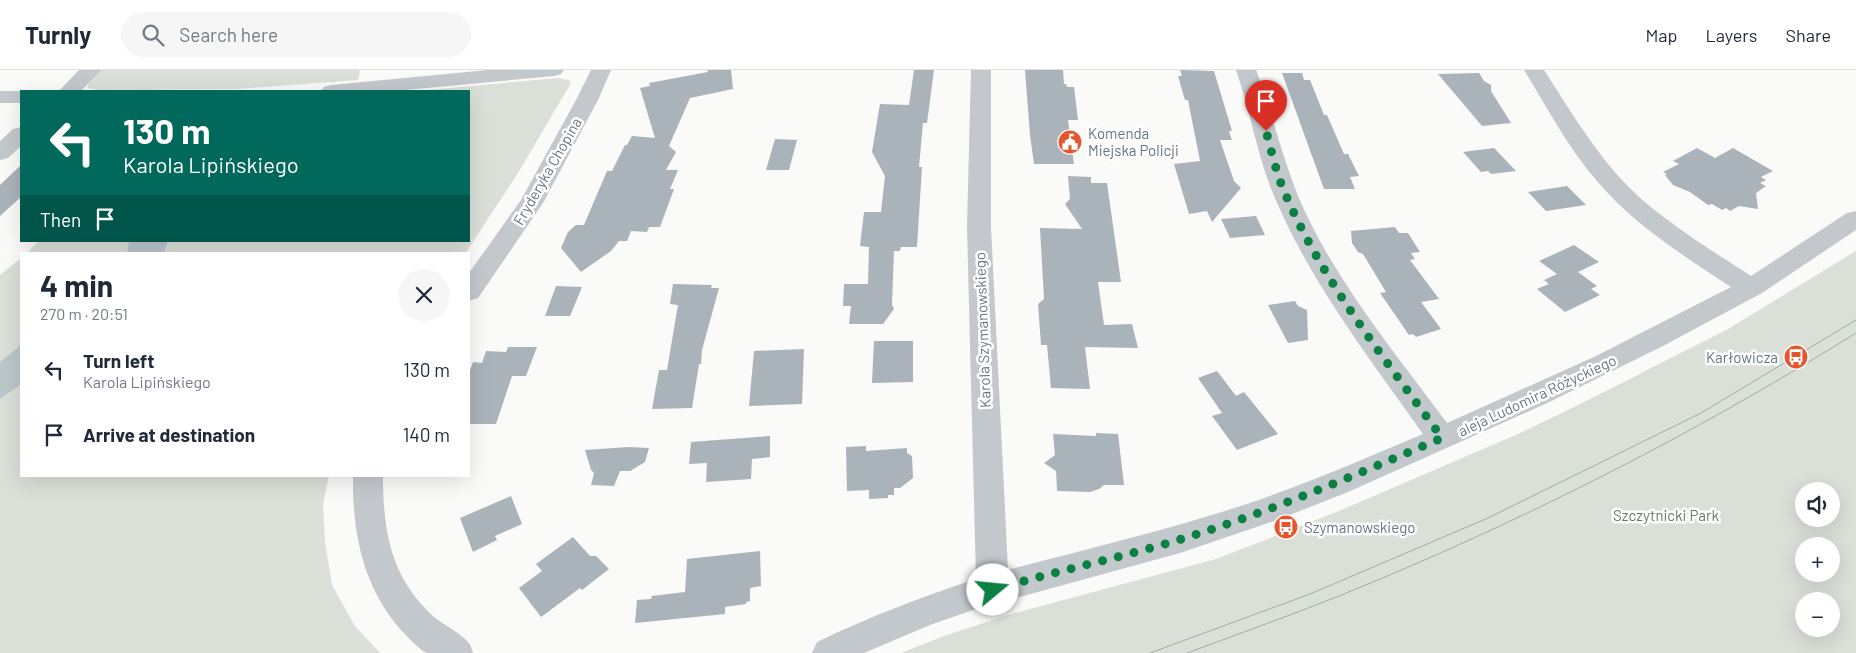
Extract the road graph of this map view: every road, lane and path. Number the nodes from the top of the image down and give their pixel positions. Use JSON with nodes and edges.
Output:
{"nodes":[{"id":1,"x":91,"y":70,"type":"edge"},
{"id":2,"x":554,"y":70,"type":"edge"},
{"id":3,"x":601,"y":70,"type":"edge"},
{"id":4,"x":981,"y":70,"type":"edge"},
{"id":5,"x":1246,"y":70,"type":"edge"},
{"id":6,"x":1534,"y":70,"type":"edge"},
{"id":7,"x":69,"y":90,"type":"edge"},
{"id":8,"x":342,"y":90,"type":"edge"},
{"id":9,"x":0,"y":97,"type":"edge"},
{"id":10,"x":20,"y":97,"type":"edge"},
{"id":11,"x":20,"y":135,"type":"edge"},
{"id":12,"x":0,"y":153,"type":"edge"},
{"id":13,"x":1856,"y":219,"type":"edge"},
{"id":14,"x":1750,"y":288,"type":"junction"},
{"id":15,"x":470,"y":291,"type":"edge"},
{"id":16,"x":1442,"y":438,"type":"junction"},
{"id":17,"x":368,"y":477,"type":"edge"},
{"id":18,"x":993,"y":590,"type":"junction"},
{"id":19,"x":456,"y":653,"type":"edge"},
{"id":20,"x":829,"y":653,"type":"edge"}],
"edges":[{"from":1,"to":7,"type":"street"},
{"from":2,"to":8,"type":"street"},
{"from":3,"to":15,"type":"street","name":"Fryderyka Chopina"},
{"from":4,"to":18,"type":"street","name":"Karola Szymanowskiego"},
{"from":5,"to":16,"type":"street"},
{"from":6,"to":14,"type":"street"},
{"from":9,"to":10,"type":"street"},
{"from":11,"to":12,"type":"street"},
{"from":13,"to":14,"type":"street","name":"aleja Ludomira Różyckiego"},
{"from":14,"to":16,"type":"street","name":"aleja Ludomira Różyckiego"},
{"from":16,"to":18,"type":"street","name":"aleja Ludomira Różyckiego"},
{"from":17,"to":19,"type":"street"},
{"from":18,"to":20,"type":"street","name":"aleja Ludomira Różyckiego"}]}
